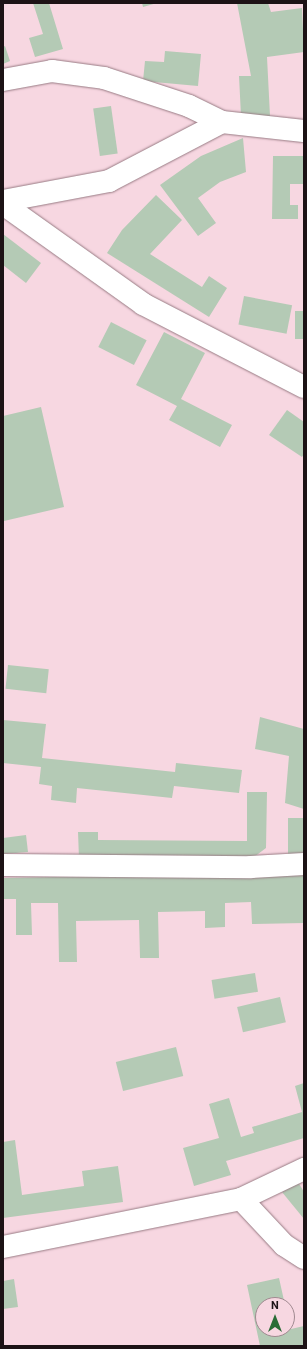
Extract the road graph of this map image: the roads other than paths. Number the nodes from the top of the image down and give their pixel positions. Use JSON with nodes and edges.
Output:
{"nodes":[{"id":1,"x":3,"y":80,"type":"edge"},
{"id":2,"x":222,"y":122,"type":"junction"},
{"id":3,"x":304,"y":131,"type":"edge"},
{"id":4,"x":3,"y":203,"type":"edge"},
{"id":5,"x":304,"y":388,"type":"edge"},
{"id":6,"x":304,"y":864,"type":"edge"},
{"id":7,"x":3,"y":865,"type":"edge"},
{"id":8,"x":304,"y":1169,"type":"edge"},
{"id":9,"x":241,"y":1200,"type":"junction"},
{"id":10,"x":3,"y":1247,"type":"edge"},
{"id":11,"x":304,"y":1258,"type":"edge"}],
"edges":[{"from":1,"to":2,"type":"street"},
{"from":2,"to":3,"type":"street"},
{"from":2,"to":4,"type":"street"},
{"from":4,"to":5,"type":"street"},
{"from":6,"to":7,"type":"street"},
{"from":8,"to":9,"type":"street"},
{"from":9,"to":10,"type":"street"},
{"from":9,"to":11,"type":"street"}]}
